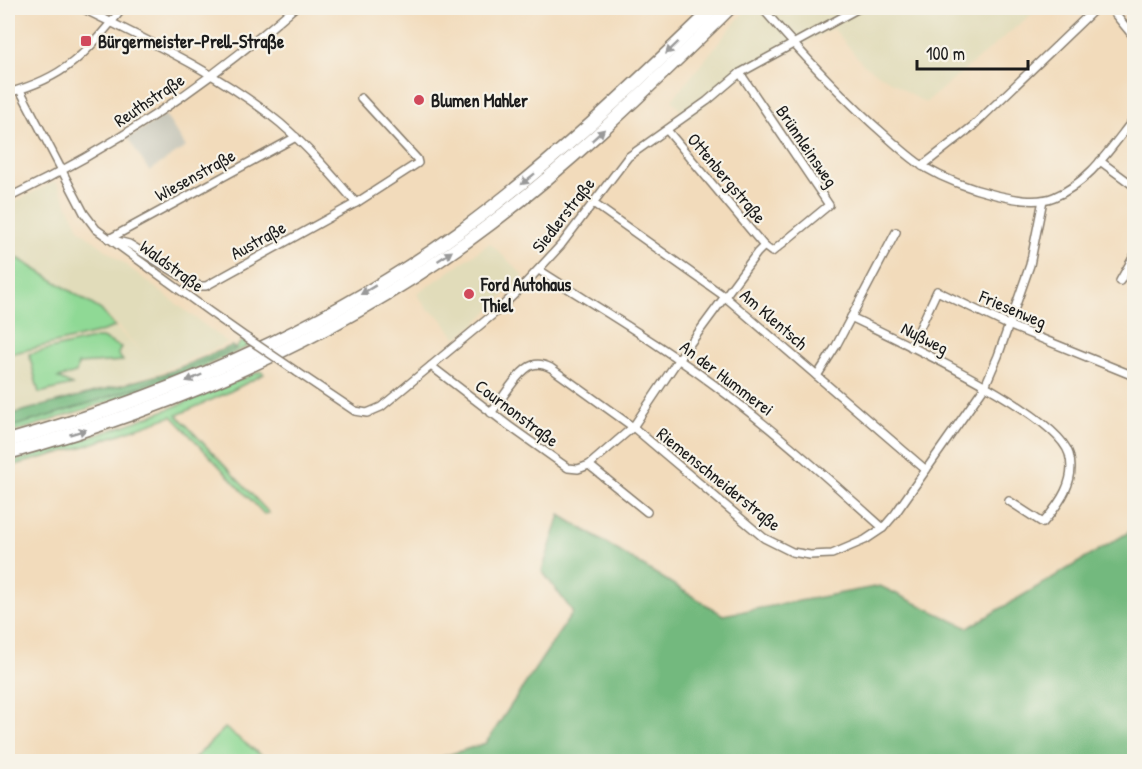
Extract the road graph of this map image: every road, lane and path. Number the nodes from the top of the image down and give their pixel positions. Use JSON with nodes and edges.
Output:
{"nodes":[{"id":1,"x":82,"y":8,"type":"edge"},
{"id":2,"x":123,"y":8,"type":"edge"},
{"id":3,"x":294,"y":8,"type":"edge"},
{"id":4,"x":714,"y":8,"type":"edge"},
{"id":5,"x":730,"y":8,"type":"edge"},
{"id":6,"x":762,"y":8,"type":"edge"},
{"id":7,"x":859,"y":8,"type":"edge"},
{"id":8,"x":1096,"y":8,"type":"edge"},
{"id":9,"x":1110,"y":8,"type":"edge"},
{"id":10,"x":111,"y":22,"type":"junction"},
{"id":11,"x":1134,"y":37,"type":"edge"},
{"id":12,"x":793,"y":43,"type":"junction"},
{"id":13,"x":740,"y":72,"type":"junction"},
{"id":14,"x":212,"y":75,"type":"junction"},
{"id":15,"x":20,"y":90,"type":"junction"},
{"id":16,"x":8,"y":93,"type":"edge"},
{"id":17,"x":361,"y":98,"type":"dead end"},
{"id":18,"x":1134,"y":119,"type":"edge"},
{"id":19,"x":667,"y":130,"type":"junction"},
{"id":20,"x":296,"y":137,"type":"junction"},
{"id":21,"x":1100,"y":161,"type":"junction"},
{"id":22,"x":922,"y":166,"type":"junction"},
{"id":23,"x":61,"y":171,"type":"junction"},
{"id":24,"x":1134,"y":186,"type":"edge"},
{"id":25,"x":8,"y":198,"type":"edge"},
{"id":26,"x":1043,"y":200,"type":"junction"},
{"id":27,"x":356,"y":202,"type":"junction"},
{"id":28,"x":593,"y":203,"type":"junction"},
{"id":29,"x":896,"y":232,"type":"dead end"},
{"id":30,"x":109,"y":239,"type":"junction"},
{"id":31,"x":765,"y":246,"type":"junction"},
{"id":32,"x":772,"y":252,"type":"joint"},
{"id":33,"x":1134,"y":256,"type":"edge"},
{"id":34,"x":539,"y":270,"type":"junction"},
{"id":35,"x":1120,"y":281,"type":"dead end"},
{"id":36,"x":724,"y":296,"type":"junction"},
{"id":37,"x":851,"y":317,"type":"junction"},
{"id":38,"x":1008,"y":325,"type":"junction"},
{"id":39,"x":911,"y":347,"type":"junction"},
{"id":40,"x":678,"y":360,"type":"junction"},
{"id":41,"x":431,"y":366,"type":"junction"},
{"id":42,"x":817,"y":376,"type":"junction"},
{"id":43,"x":1134,"y":376,"type":"edge"},
{"id":44,"x":985,"y":386,"type":"junction"},
{"id":45,"x":363,"y":413,"type":"joint"},
{"id":46,"x":491,"y":413,"type":"junction"},
{"id":47,"x":633,"y":427,"type":"junction"},
{"id":48,"x":8,"y":441,"type":"edge"},
{"id":49,"x":8,"y":453,"type":"edge"},
{"id":50,"x":589,"y":465,"type":"junction"},
{"id":51,"x":926,"y":470,"type":"junction"},
{"id":52,"x":1010,"y":501,"type":"dead end"},
{"id":53,"x":647,"y":512,"type":"dead end"},
{"id":54,"x":883,"y":528,"type":"junction"}],
"edges":[{"from":1,"to":10,"type":"street"},
{"from":2,"to":10,"type":"street"},
{"from":3,"to":14,"type":"street","name":"Reuthstraße"},
{"from":4,"to":48,"type":"highway","one_way":true},
{"from":49,"to":5,"type":"highway","one_way":true},
{"from":6,"to":12,"type":"street"},
{"from":7,"to":12,"type":"street","name":"Siedlerstraße"},
{"from":8,"to":22,"type":"street"},
{"from":9,"to":11,"type":"street"},
{"from":10,"to":14,"type":"street"},
{"from":10,"to":15,"type":"street"},
{"from":12,"to":13,"type":"street","name":"Siedlerstraße"},
{"from":12,"to":22,"type":"street"},
{"from":13,"to":19,"type":"street","name":"Siedlerstraße"},
{"from":13,"to":32,"type":"street","name":"Brünnleinsweg"},
{"from":14,"to":20,"type":"street"},
{"from":14,"to":23,"type":"street","name":"Reuthstraße"},
{"from":15,"to":16,"type":"street"},
{"from":15,"to":23,"type":"street","name":"Waldstraße"},
{"from":17,"to":27,"type":"street","name":"Austraße"},
{"from":18,"to":21,"type":"street"},
{"from":19,"to":28,"type":"street","name":"Siedlerstraße"},
{"from":19,"to":31,"type":"street","name":"Ottenbergstraße"},
{"from":20,"to":27,"type":"street"},
{"from":20,"to":30,"type":"street","name":"Wiesenstraße"},
{"from":21,"to":24,"type":"street"},
{"from":21,"to":26,"type":"street"},
{"from":22,"to":26,"type":"street"},
{"from":23,"to":25,"type":"street","name":"Reuthstraße"},
{"from":23,"to":30,"type":"street","name":"Waldstraße"},
{"from":26,"to":38,"type":"street","name":"Riemenschneiderstraße"},
{"from":27,"to":30,"type":"street","name":"Austraße"},
{"from":28,"to":34,"type":"street","name":"Siedlerstraße"},
{"from":28,"to":36,"type":"street","name":"Am Klentsch"},
{"from":29,"to":37,"type":"street"},
{"from":30,"to":45,"type":"street","name":"Waldstraße","bridge":true},
{"from":31,"to":32,"type":"street","name":"Ottenbergstraße"},
{"from":31,"to":36,"type":"street"},
{"from":33,"to":35,"type":"street"},
{"from":34,"to":40,"type":"street","name":"An der Hummerei"},
{"from":34,"to":41,"type":"street","name":"Siedlerstraße"},
{"from":36,"to":40,"type":"street"},
{"from":36,"to":42,"type":"street","name":"Am Klentsch"},
{"from":37,"to":39,"type":"street","name":"Nußweg"},
{"from":37,"to":42,"type":"street"},
{"from":38,"to":39,"type":"street","name":"Friesenweg"},
{"from":38,"to":43,"type":"street","name":"Friesenweg"},
{"from":38,"to":44,"type":"street","name":"Riemenschneiderstraße"},
{"from":39,"to":44,"type":"street","name":"Nußweg"},
{"from":40,"to":47,"type":"street"},
{"from":40,"to":54,"type":"street","name":"An der Hummerei"},
{"from":41,"to":45,"type":"street","name":"Siedlerstraße"},
{"from":41,"to":46,"type":"street","name":"Cournonstraße"},
{"from":42,"to":51,"type":"street","name":"Am Klentsch"},
{"from":44,"to":51,"type":"street","name":"Riemenschneiderstraße"},
{"from":44,"to":52,"type":"street","name":"Nußweg"},
{"from":46,"to":47,"type":"street","name":"Riemenschneiderstraße"},
{"from":46,"to":50,"type":"street","name":"Cournonstraße"},
{"from":47,"to":50,"type":"street"},
{"from":47,"to":54,"type":"street","name":"Riemenschneiderstraße"},
{"from":50,"to":53,"type":"street"},
{"from":51,"to":54,"type":"street","name":"Riemenschneiderstraße"}]}
